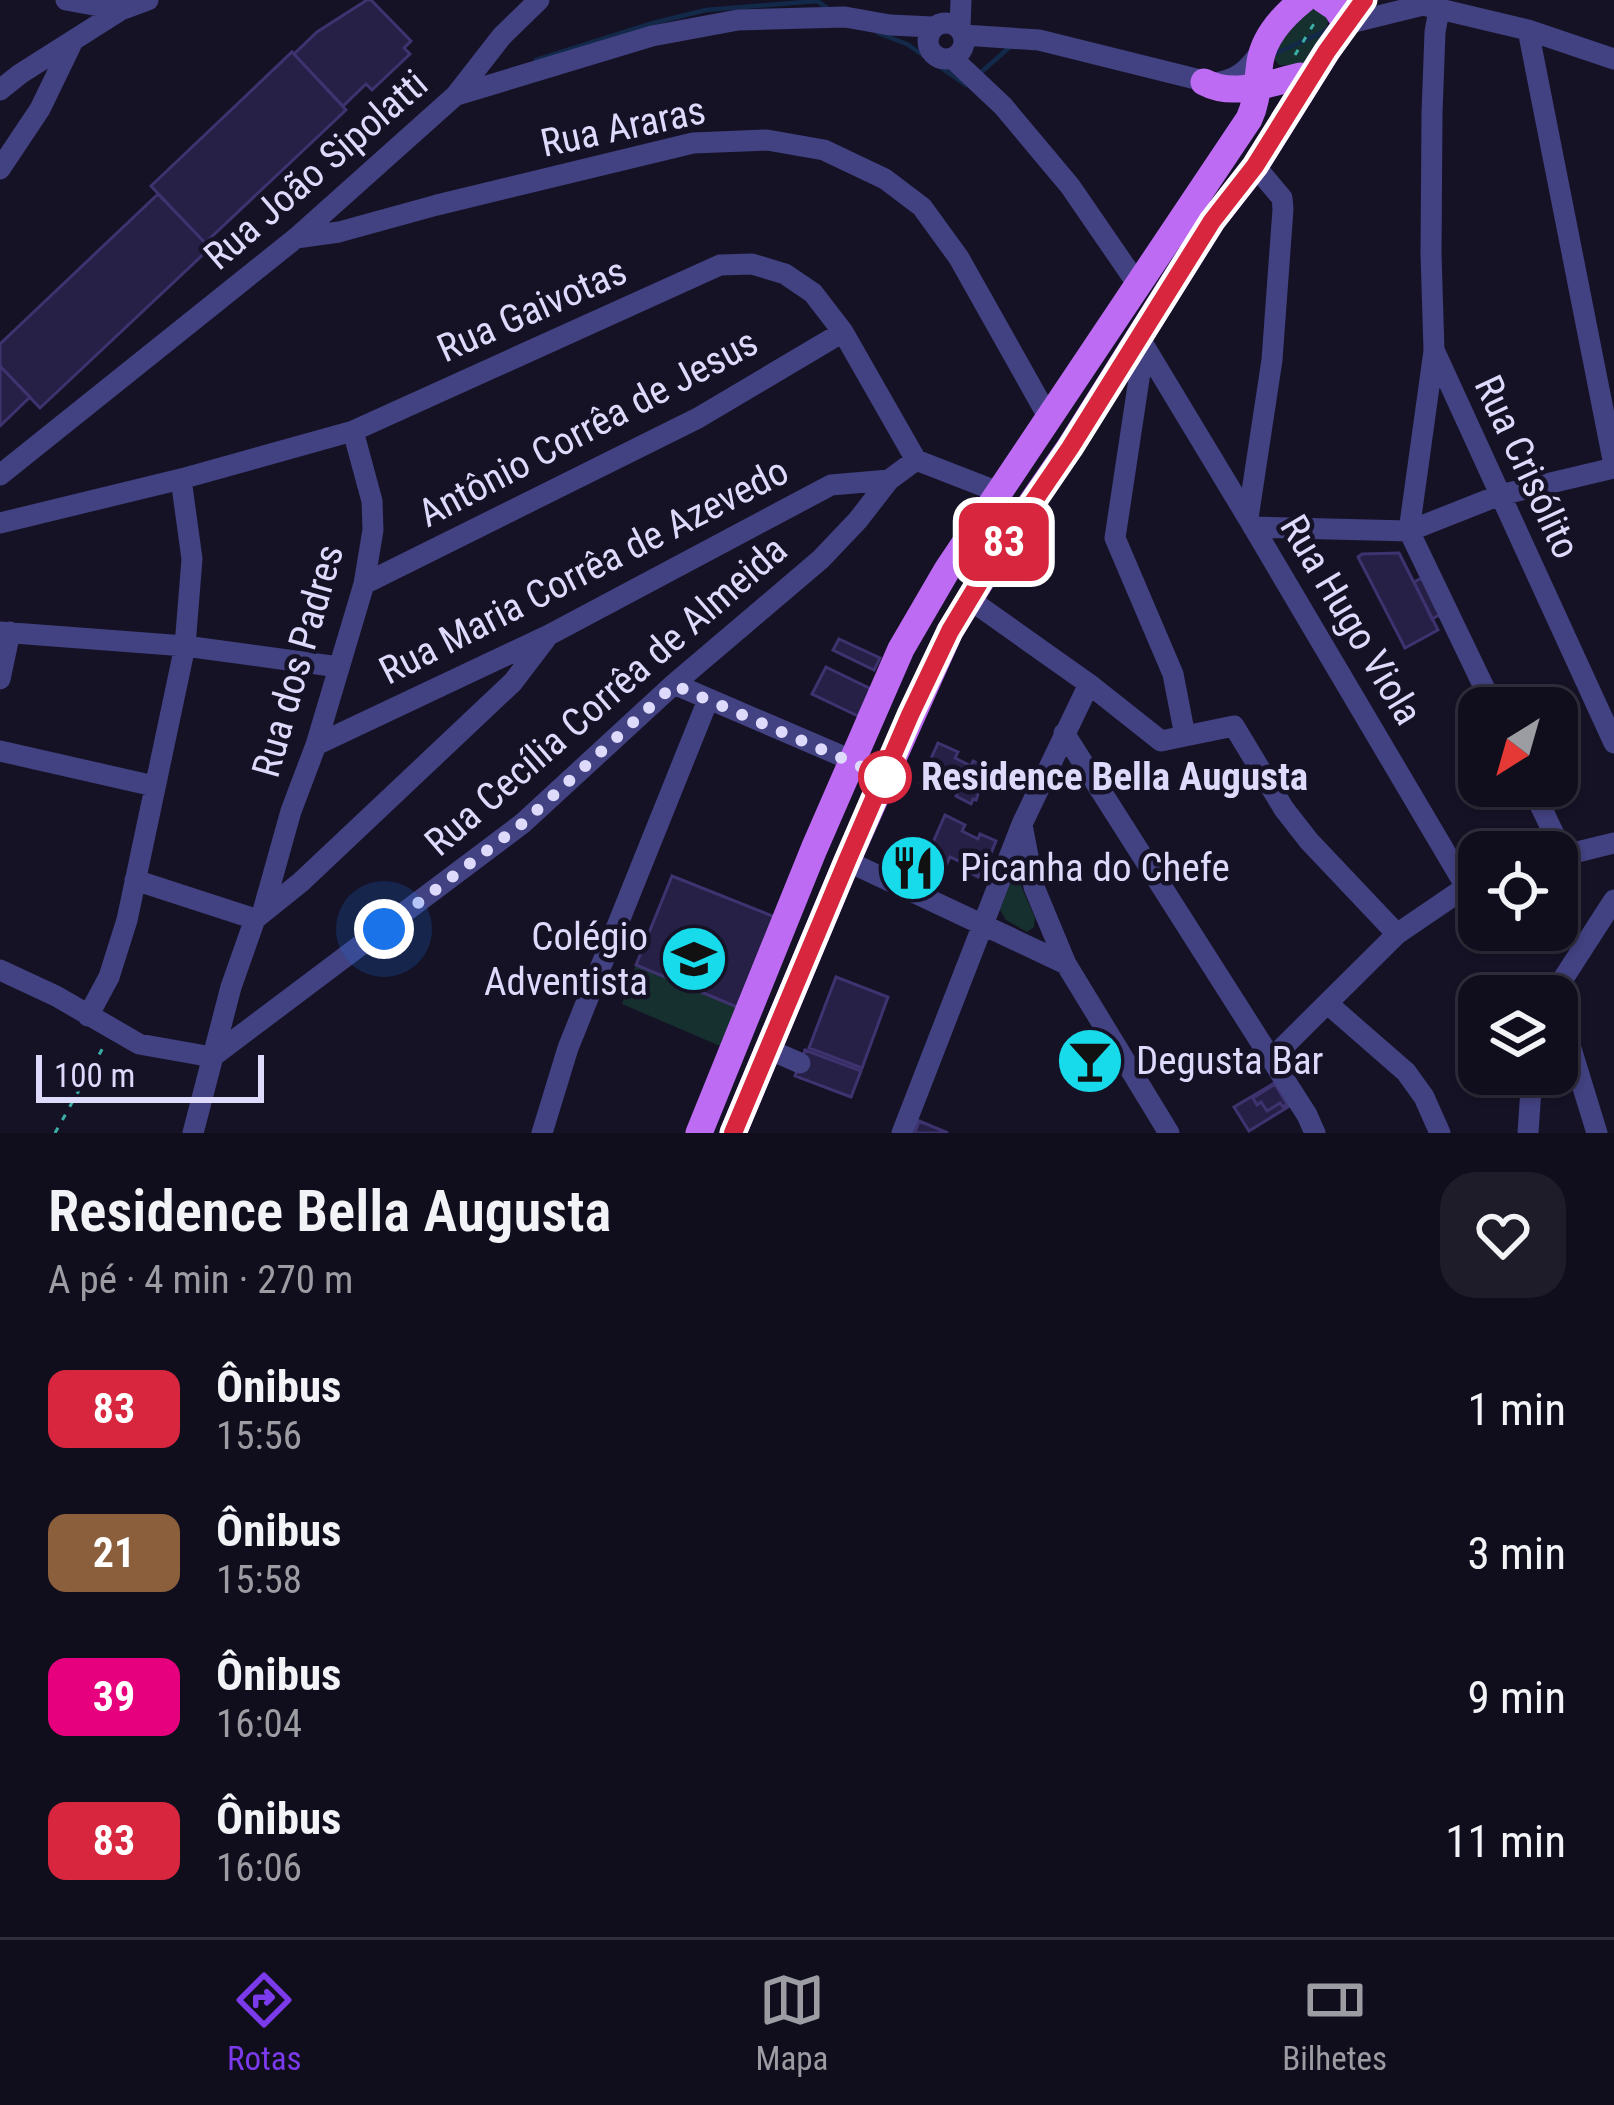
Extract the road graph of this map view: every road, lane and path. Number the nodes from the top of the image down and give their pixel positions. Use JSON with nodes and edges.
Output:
{"nodes":[{"id":1,"x":66,"y":0,"type":"edge"},
{"id":2,"x":148,"y":0,"type":"edge"},
{"id":3,"x":539,"y":0,"type":"edge"},
{"id":4,"x":958,"y":0,"type":"edge"},
{"id":5,"x":1303,"y":0,"type":"edge"},
{"id":6,"x":1324,"y":0,"type":"edge"},
{"id":7,"x":1364,"y":0,"type":"edge"},
{"id":8,"x":1434,"y":5,"type":"edge"},
{"id":9,"x":843,"y":9,"type":"edge"},
{"id":10,"x":122,"y":10,"type":"junction"},
{"id":11,"x":1346,"y":24,"type":"junction"},
{"id":12,"x":890,"y":25,"type":"junction"},
{"id":13,"x":949,"y":28,"type":"junction"},
{"id":14,"x":1528,"y":30,"type":"junction"},
{"id":15,"x":72,"y":43,"type":"junction"},
{"id":16,"x":1262,"y":50,"type":"junction"},
{"id":17,"x":942,"y":56,"type":"junction"},
{"id":18,"x":1614,"y":59,"type":"edge"},
{"id":19,"x":1306,"y":76,"type":"junction"},
{"id":20,"x":1213,"y":86,"type":"junction"},
{"id":21,"x":1258,"y":86,"type":"junction"},
{"id":22,"x":0,"y":90,"type":"edge"},
{"id":23,"x":456,"y":95,"type":"junction"},
{"id":24,"x":1249,"y":119,"type":"junction"},
{"id":25,"x":1255,"y":166,"type":"junction"},
{"id":26,"x":0,"y":169,"type":"edge"},
{"id":27,"x":296,"y":238,"type":"junction"},
{"id":28,"x":1138,"y":285,"type":"junction"},
{"id":29,"x":843,"y":332,"type":"junction"},
{"id":30,"x":1141,"y":342,"type":"junction"},
{"id":31,"x":1434,"y":352,"type":"junction"},
{"id":32,"x":1050,"y":420,"type":"junction"},
{"id":33,"x":353,"y":431,"type":"junction"},
{"id":34,"x":916,"y":460,"type":"junction"},
{"id":35,"x":1614,"y":466,"type":"edge"},
{"id":36,"x":0,"y":475,"type":"edge"},
{"id":37,"x":181,"y":479,"type":"junction"},
{"id":38,"x":890,"y":480,"type":"junction"},
{"id":39,"x":1000,"y":493,"type":"junction"},
{"id":40,"x":1500,"y":495,"type":"junction"},
{"id":41,"x":0,"y":523,"type":"edge"},
{"id":42,"x":1251,"y":523,"type":"junction"},
{"id":43,"x":1409,"y":532,"type":"junction"},
{"id":44,"x":364,"y":584,"type":"junction"},
{"id":45,"x":969,"y":599,"type":"junction"},
{"id":46,"x":5,"y":632,"type":"edge"},
{"id":47,"x":549,"y":635,"type":"junction"},
{"id":48,"x":185,"y":646,"type":"junction"},
{"id":49,"x":339,"y":667,"type":"junction"},
{"id":50,"x":0,"y":679,"type":"edge"},
{"id":51,"x":1089,"y":684,"type":"junction"},
{"id":52,"x":674,"y":685,"type":"junction"},
{"id":53,"x":1484,"y":687,"type":"edge"},
{"id":54,"x":708,"y":700,"type":"junction"},
{"id":55,"x":1064,"y":734,"type":"junction"},
{"id":56,"x":1185,"y":736,"type":"junction"},
{"id":57,"x":1614,"y":743,"type":"edge"},
{"id":58,"x":316,"y":745,"type":"junction"},
{"id":59,"x":0,"y":751,"type":"edge"},
{"id":60,"x":851,"y":760,"type":"junction"},
{"id":61,"x":154,"y":787,"type":"junction"},
{"id":62,"x":1022,"y":824,"type":"junction"},
{"id":63,"x":1614,"y":843,"type":"edge"},
{"id":64,"x":1578,"y":852,"type":"edge"},
{"id":65,"x":847,"y":861,"type":"junction"},
{"id":66,"x":1458,"y":861,"type":"edge"},
{"id":67,"x":135,"y":880,"type":"junction"},
{"id":68,"x":1458,"y":895,"type":"edge"},
{"id":69,"x":1614,"y":900,"type":"edge"},
{"id":70,"x":260,"y":915,"type":"junction"},
{"id":71,"x":981,"y":925,"type":"junction"},
{"id":72,"x":1397,"y":934,"type":"junction"},
{"id":73,"x":1066,"y":964,"type":"junction"},
{"id":74,"x":0,"y":970,"type":"edge"},
{"id":75,"x":1568,"y":975,"type":"edge"},
{"id":76,"x":1328,"y":1004,"type":"junction"},
{"id":77,"x":88,"y":1016,"type":"junction"},
{"id":78,"x":113,"y":1030,"type":"junction"},
{"id":79,"x":768,"y":1049,"type":"junction"},
{"id":80,"x":212,"y":1057,"type":"junction"},
{"id":81,"x":1271,"y":1059,"type":"junction"},
{"id":82,"x":800,"y":1063,"type":"dead end"},
{"id":83,"x":1578,"y":1071,"type":"edge"},
{"id":84,"x":1531,"y":1095,"type":"edge"},
{"id":85,"x":55,"y":1133,"type":"edge"},
{"id":86,"x":193,"y":1133,"type":"edge"},
{"id":87,"x":542,"y":1133,"type":"edge"},
{"id":88,"x":700,"y":1133,"type":"edge"},
{"id":89,"x":733,"y":1133,"type":"edge"},
{"id":90,"x":902,"y":1133,"type":"edge"},
{"id":91,"x":1169,"y":1133,"type":"edge"},
{"id":92,"x":1315,"y":1133,"type":"edge"},
{"id":93,"x":1440,"y":1133,"type":"edge"},
{"id":94,"x":1528,"y":1133,"type":"edge"},
{"id":95,"x":1597,"y":1133,"type":"edge"}],
"edges":[{"from":1,"to":10,"type":"street"},
{"from":2,"to":10,"type":"street"},
{"from":3,"to":23,"type":"street","name":"Rua João Sipolatti"},
{"from":4,"to":13,"type":"street"},
{"from":5,"to":16,"type":"main road"},
{"from":6,"to":11,"type":"main road"},
{"from":7,"to":11,"type":"main road"},
{"from":8,"to":11,"type":"street"},
{"from":8,"to":14,"type":"street"},
{"from":8,"to":31,"type":"street"},
{"from":9,"to":12,"type":"street"},
{"from":9,"to":23,"type":"street"},
{"from":10,"to":15,"type":"street"},
{"from":11,"to":19,"type":"main road"},
{"from":12,"to":13,"type":"street"},
{"from":12,"to":17,"type":"street"},
{"from":13,"to":17,"type":"street"},
{"from":13,"to":17,"type":"street"},
{"from":13,"to":20,"type":"street"},
{"from":14,"to":18,"type":"street"},
{"from":14,"to":35,"type":"street"},
{"from":15,"to":22,"type":"street"},
{"from":15,"to":26,"type":"street"},
{"from":16,"to":19,"type":"main road"},
{"from":16,"to":20,"type":"street"},
{"from":16,"to":21,"type":"main road"},
{"from":17,"to":28,"type":"street"},
{"from":19,"to":21,"type":"main road"},
{"from":19,"to":25,"type":"main road"},
{"from":20,"to":21,"type":"main road"},
{"from":20,"to":24,"type":"main road"},
{"from":21,"to":24,"type":"main road"},
{"from":23,"to":27,"type":"street","name":"Rua João Sipolatti"},
{"from":24,"to":28,"type":"main road"},
{"from":25,"to":30,"type":"main road"},
{"from":25,"to":42,"type":"street","name":"Rua Hugo Viola"},
{"from":27,"to":32,"type":"street","name":"Rua Araras"},
{"from":27,"to":36,"type":"street","name":"Rua João Sipolatti"},
{"from":28,"to":32,"type":"main road"},
{"from":29,"to":33,"type":"street","name":"Rua Gaivotas"},
{"from":29,"to":34,"type":"street","name":"Rua Gaivotas"},
{"from":29,"to":44,"type":"street","name":"Antônio Corrêa de Jesus"},
{"from":30,"to":42,"type":"street"},
{"from":30,"to":45,"type":"main road"},
{"from":30,"to":56,"type":"street"},
{"from":31,"to":40,"type":"street","name":"Rua Crisólito"},
{"from":31,"to":43,"type":"street"},
{"from":32,"to":39,"type":"main road"},
{"from":33,"to":37,"type":"street","name":"Rua Gaivotas"},
{"from":33,"to":44,"type":"street","name":"Rua dos Padres"},
{"from":34,"to":38,"type":"street","name":"Rua Cecília Corrêa de Almeida"},
{"from":34,"to":39,"type":"street"},
{"from":35,"to":40,"type":"street"},
{"from":37,"to":41,"type":"street","name":"Rua Gaivotas"},
{"from":37,"to":48,"type":"street"},
{"from":38,"to":47,"type":"street","name":"Rua Maria Corrêa de Azevedo"},
{"from":38,"to":52,"type":"street","name":"Rua Cecília Corrêa de Almeida"},
{"from":39,"to":60,"type":"main road"},
{"from":40,"to":43,"type":"street"},
{"from":40,"to":57,"type":"street","name":"Rua Crisólito"},
{"from":42,"to":43,"type":"street"},
{"from":42,"to":66,"type":"street","name":"Rua Hugo Viola"},
{"from":43,"to":53,"type":"street"},
{"from":44,"to":49,"type":"street","name":"Rua dos Padres"},
{"from":45,"to":51,"type":"street"},
{"from":45,"to":65,"type":"main road"},
{"from":46,"to":48,"type":"street"},
{"from":46,"to":50,"type":"street"},
{"from":47,"to":58,"type":"street","name":"Rua Maria Corrêa de Azevedo"},
{"from":47,"to":70,"type":"street"},
{"from":48,"to":49,"type":"street"},
{"from":48,"to":61,"type":"street"},
{"from":49,"to":58,"type":"street","name":"Rua dos Padres"},
{"from":51,"to":55,"type":"street"},
{"from":51,"to":56,"type":"street"},
{"from":52,"to":54,"type":"street"},
{"from":52,"to":80,"type":"street","name":"Rua Cecília Corrêa de Almeida"},
{"from":54,"to":60,"type":"street"},
{"from":54,"to":87,"type":"street"},
{"from":55,"to":62,"type":"street"},
{"from":55,"to":81,"type":"street"},
{"from":56,"to":72,"type":"street"},
{"from":58,"to":70,"type":"street","name":"Rua dos Padres"},
{"from":59,"to":61,"type":"street"},
{"from":60,"to":88,"type":"main road"},
{"from":61,"to":67,"type":"street"},
{"from":62,"to":71,"type":"street"},
{"from":62,"to":73,"type":"street"},
{"from":63,"to":64,"type":"street"},
{"from":65,"to":71,"type":"street"},
{"from":65,"to":79,"type":"main road"},
{"from":67,"to":70,"type":"street"},
{"from":67,"to":77,"type":"street"},
{"from":68,"to":72,"type":"street"},
{"from":69,"to":75,"type":"street"},
{"from":70,"to":80,"type":"street","name":"Rua dos Padres"},
{"from":71,"to":73,"type":"street"},
{"from":71,"to":90,"type":"street"},
{"from":72,"to":76,"type":"street"},
{"from":73,"to":91,"type":"street"},
{"from":74,"to":77,"type":"street"},
{"from":76,"to":81,"type":"street"},
{"from":76,"to":93,"type":"street"},
{"from":77,"to":78,"type":"street"},
{"from":78,"to":80,"type":"street"},
{"from":78,"to":85,"type":"path"},
{"from":79,"to":82,"type":"street"},
{"from":79,"to":89,"type":"main road"},
{"from":80,"to":86,"type":"street","name":"Rua dos Padres"},
{"from":81,"to":92,"type":"street"},
{"from":83,"to":95,"type":"street"},
{"from":84,"to":94,"type":"street"}]}
